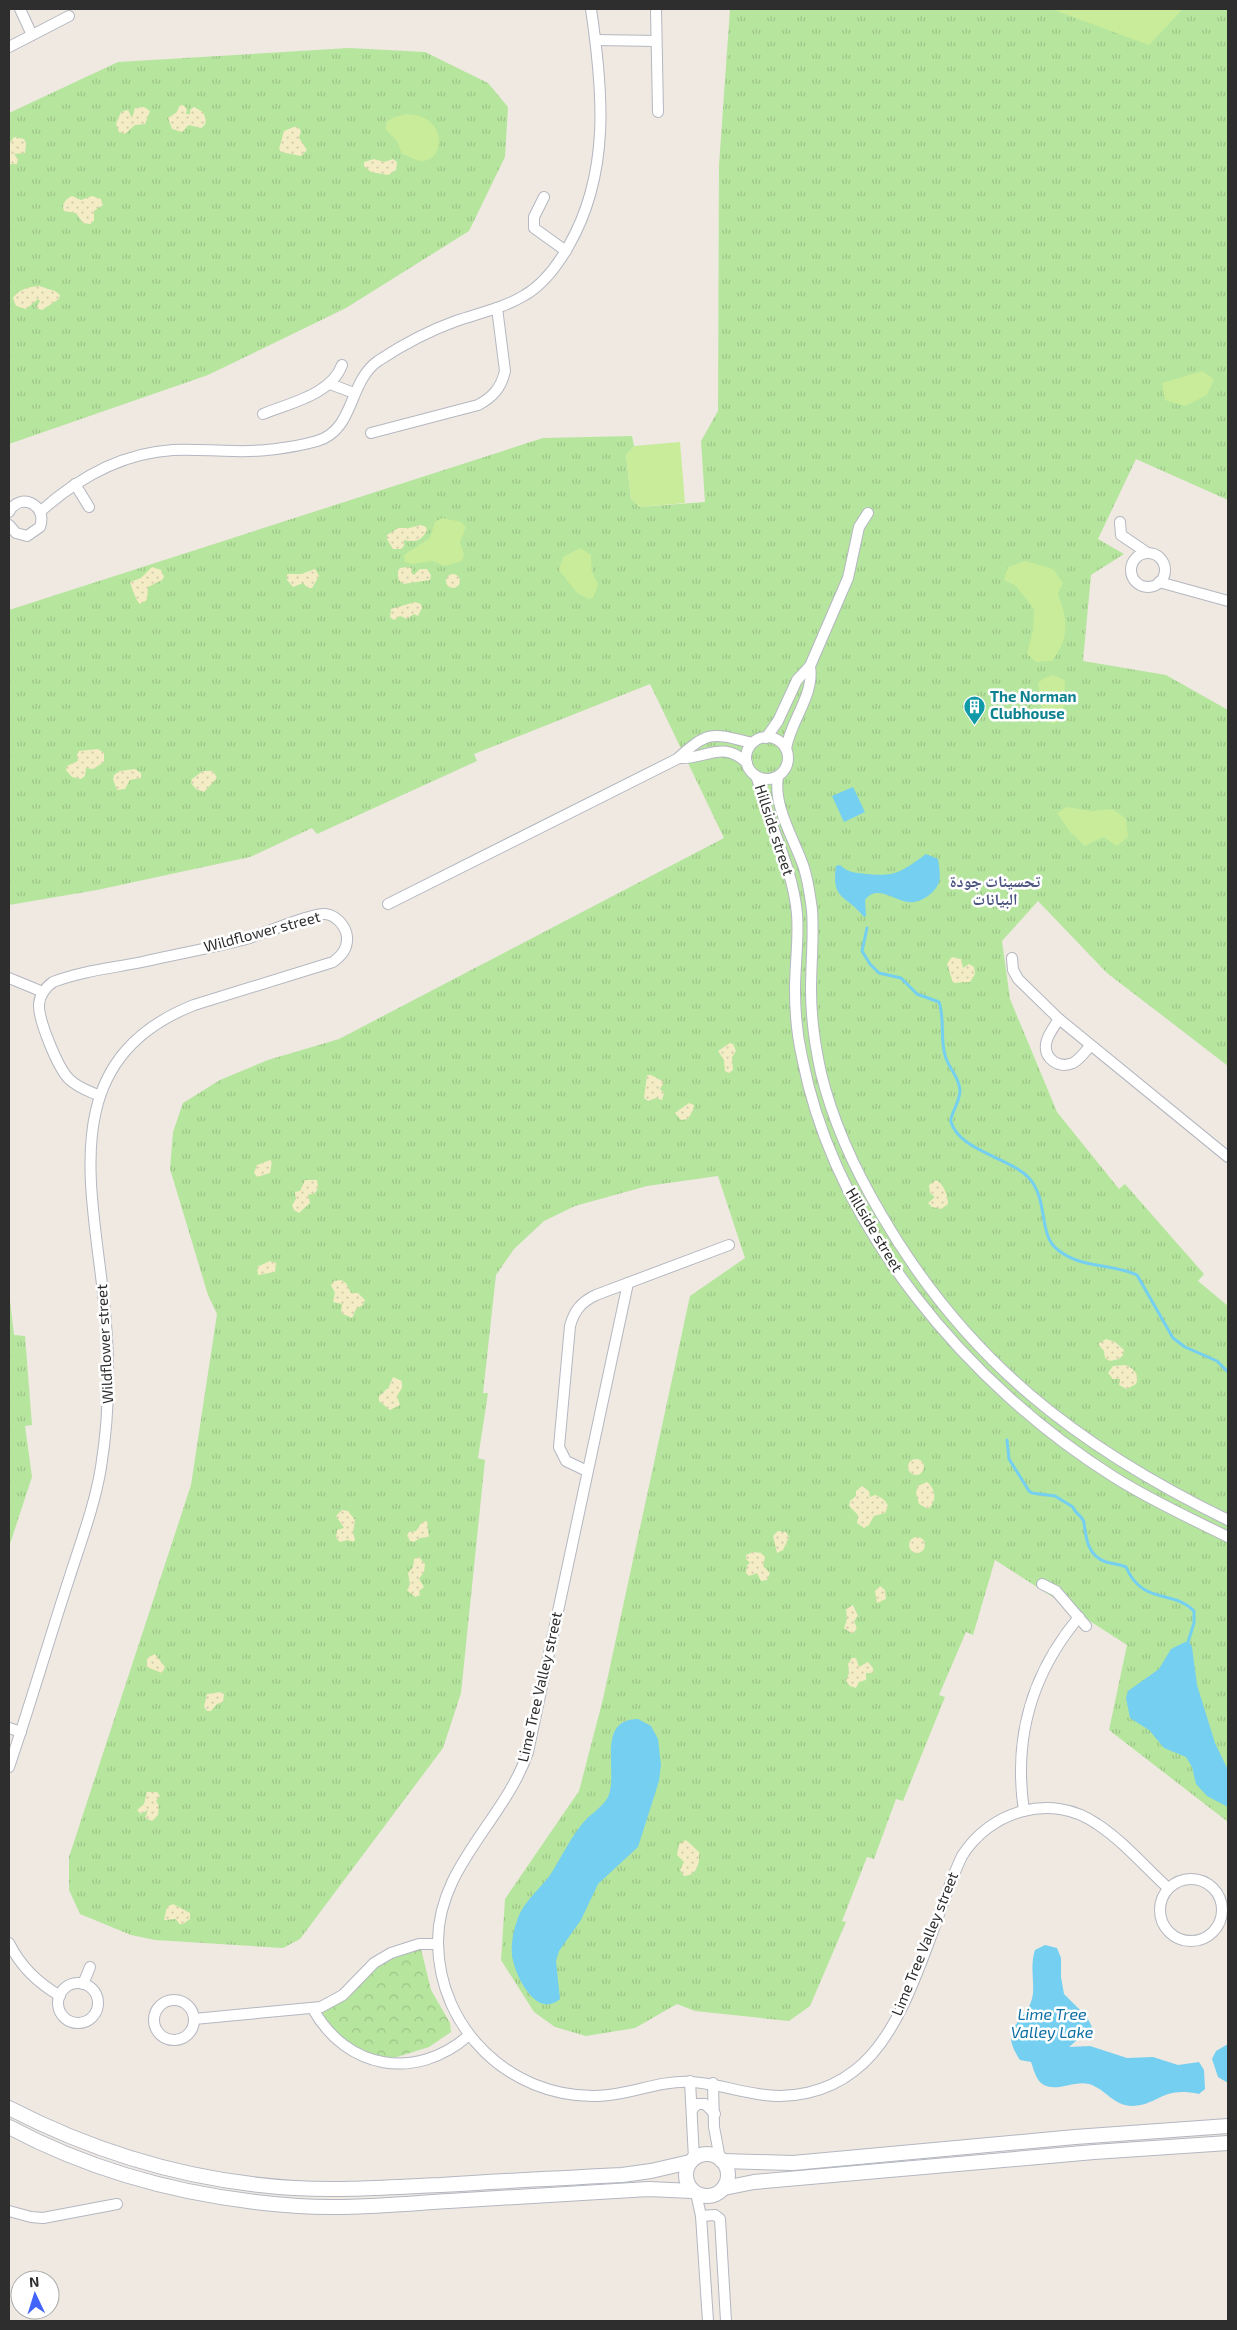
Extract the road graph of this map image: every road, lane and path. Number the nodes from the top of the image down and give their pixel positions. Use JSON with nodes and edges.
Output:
{"nodes":[{"id":1,"x":20,"y":9,"type":"edge"},
{"id":2,"x":592,"y":9,"type":"edge"},
{"id":3,"x":656,"y":9,"type":"edge"},
{"id":4,"x":69,"y":16,"type":"dead end"},
{"id":5,"x":32,"y":35,"type":"junction"},
{"id":6,"x":596,"y":40,"type":"junction"},
{"id":7,"x":656,"y":41,"type":"junction"},
{"id":8,"x":9,"y":47,"type":"edge"},
{"id":9,"x":658,"y":112,"type":"dead end"},
{"id":10,"x":544,"y":197,"type":"dead end"},
{"id":11,"x":566,"y":251,"type":"junction"},
{"id":12,"x":497,"y":308,"type":"junction"},
{"id":13,"x":342,"y":365,"type":"dead end"},
{"id":14,"x":330,"y":384,"type":"junction"},
{"id":15,"x":354,"y":393,"type":"junction"},
{"id":16,"x":263,"y":414,"type":"dead end"},
{"id":17,"x":371,"y":433,"type":"dead end"},
{"id":18,"x":75,"y":484,"type":"junction"},
{"id":19,"x":89,"y":507,"type":"dead end"},
{"id":20,"x":41,"y":511,"type":"junction"},
{"id":21,"x":9,"y":512,"type":"edge"},
{"id":22,"x":868,"y":513,"type":"dead end"},
{"id":23,"x":1120,"y":522,"type":"dead end"},
{"id":24,"x":9,"y":525,"type":"edge"},
{"id":25,"x":12,"y":536,"type":"edge"},
{"id":26,"x":1146,"y":552,"type":"junction"},
{"id":27,"x":1160,"y":582,"type":"junction"},
{"id":28,"x":1228,"y":601,"type":"edge"},
{"id":29,"x":810,"y":666,"type":"junction"},
{"id":30,"x":721,"y":735,"type":"junction"},
{"id":31,"x":766,"y":738,"type":"junction"},
{"id":32,"x":702,"y":739,"type":"junction"},
{"id":33,"x":752,"y":743,"type":"junction"},
{"id":34,"x":786,"y":749,"type":"junction"},
{"id":35,"x":720,"y":751,"type":"junction"},
{"id":36,"x":709,"y":752,"type":"junction"},
{"id":37,"x":679,"y":758,"type":"junction"},
{"id":38,"x":747,"y":763,"type":"junction"},
{"id":39,"x":756,"y":776,"type":"junction"},
{"id":40,"x":778,"y":776,"type":"junction"},
{"id":41,"x":388,"y":904,"type":"dead end"},
{"id":42,"x":1012,"y":958,"type":"dead end"},
{"id":43,"x":9,"y":978,"type":"edge"},
{"id":44,"x":43,"y":992,"type":"junction"},
{"id":45,"x":1059,"y":1019,"type":"junction"},
{"id":46,"x":1090,"y":1046,"type":"junction"},
{"id":47,"x":100,"y":1096,"type":"junction"},
{"id":48,"x":1228,"y":1157,"type":"edge"},
{"id":49,"x":889,"y":1228,"type":"junction"},
{"id":50,"x":876,"y":1236,"type":"junction"},
{"id":51,"x":729,"y":1245,"type":"dead end"},
{"id":52,"x":628,"y":1283,"type":"junction"},
{"id":53,"x":587,"y":1471,"type":"junction"},
{"id":54,"x":1228,"y":1520,"type":"edge"},
{"id":55,"x":1228,"y":1537,"type":"edge"},
{"id":56,"x":1042,"y":1584,"type":"dead end"},
{"id":57,"x":1078,"y":1617,"type":"junction"},
{"id":58,"x":1086,"y":1626,"type":"dead end"},
{"id":59,"x":9,"y":1728,"type":"edge"},
{"id":60,"x":21,"y":1732,"type":"junction"},
{"id":61,"x":9,"y":1767,"type":"edge"},
{"id":62,"x":1024,"y":1810,"type":"junction"},
{"id":63,"x":1168,"y":1888,"type":"junction"},
{"id":64,"x":9,"y":1943,"type":"edge"},
{"id":65,"x":438,"y":1944,"type":"junction"},
{"id":66,"x":90,"y":1967,"type":"dead end"},
{"id":67,"x":83,"y":1984,"type":"junction"},
{"id":68,"x":60,"y":1996,"type":"junction"},
{"id":69,"x":313,"y":2009,"type":"junction"},
{"id":70,"x":194,"y":2019,"type":"junction"},
{"id":71,"x":468,"y":2036,"type":"junction"},
{"id":72,"x":690,"y":2082,"type":"junction"},
{"id":73,"x":714,"y":2084,"type":"junction"},
{"id":74,"x":9,"y":2108,"type":"edge"},
{"id":75,"x":692,"y":2110,"type":"junction"},
{"id":76,"x":714,"y":2112,"type":"junction"},
{"id":77,"x":1228,"y":2126,"type":"edge"},
{"id":78,"x":9,"y":2128,"type":"edge"},
{"id":79,"x":1228,"y":2143,"type":"edge"},
{"id":80,"x":720,"y":2156,"type":"junction"},
{"id":81,"x":692,"y":2160,"type":"junction"},
{"id":82,"x":724,"y":2188,"type":"junction"},
{"id":83,"x":694,"y":2192,"type":"junction"},
{"id":84,"x":117,"y":2204,"type":"dead end"},
{"id":85,"x":9,"y":2211,"type":"edge"},
{"id":86,"x":701,"y":2216,"type":"junction"},
{"id":87,"x":708,"y":2321,"type":"edge"},
{"id":88,"x":726,"y":2321,"type":"edge"}],
"edges":[{"from":1,"to":5,"type":"street"},
{"from":2,"to":6,"type":"street"},
{"from":3,"to":7,"type":"street"},
{"from":4,"to":5,"type":"street"},
{"from":5,"to":8,"type":"street"},
{"from":6,"to":7,"type":"street"},
{"from":6,"to":11,"type":"street"},
{"from":7,"to":9,"type":"street"},
{"from":10,"to":11,"type":"street"},
{"from":11,"to":12,"type":"street"},
{"from":12,"to":15,"type":"street"},
{"from":12,"to":17,"type":"street"},
{"from":13,"to":14,"type":"street"},
{"from":14,"to":15,"type":"street"},
{"from":14,"to":16,"type":"street"},
{"from":15,"to":18,"type":"street"},
{"from":18,"to":19,"type":"street"},
{"from":18,"to":20,"type":"street"},
{"from":20,"to":21,"type":"street"},
{"from":20,"to":25,"type":"street"},
{"from":22,"to":29,"type":"street"},
{"from":23,"to":26,"type":"street"},
{"from":24,"to":25,"type":"street"},
{"from":26,"to":27,"type":"street"},
{"from":26,"to":27,"type":"street"},
{"from":27,"to":28,"type":"street"},
{"from":29,"to":31,"type":"street"},
{"from":29,"to":34,"type":"street","name":"Hillside street"},
{"from":30,"to":32,"type":"street","name":"Hillside street"},
{"from":30,"to":33,"type":"street","name":"Hillside street"},
{"from":30,"to":35,"type":"street"},
{"from":31,"to":33,"type":"street"},
{"from":31,"to":34,"type":"street"},
{"from":32,"to":36,"type":"street"},
{"from":32,"to":37,"type":"street","name":"Hillside street"},
{"from":33,"to":38,"type":"street"},
{"from":34,"to":40,"type":"street","name":"Hillside street"},
{"from":35,"to":36,"type":"street","name":"Hillside street"},
{"from":35,"to":38,"type":"street","name":"Hillside street"},
{"from":36,"to":37,"type":"street","name":"Hillside street"},
{"from":37,"to":41,"type":"street","name":"Hillside street"},
{"from":38,"to":39,"type":"street","name":"Hillside street"},
{"from":39,"to":40,"type":"street","name":"Hillside street"},
{"from":39,"to":50,"type":"street","name":"Hillside street"},
{"from":40,"to":49,"type":"street","name":"Hillside street"},
{"from":42,"to":45,"type":"street"},
{"from":43,"to":44,"type":"street"},
{"from":44,"to":47,"type":"street"},
{"from":44,"to":47,"type":"street","name":"Wildflower street"},
{"from":45,"to":46,"type":"street"},
{"from":45,"to":46,"type":"street"},
{"from":46,"to":48,"type":"street"},
{"from":47,"to":60,"type":"street","name":"Wildflower street"},
{"from":49,"to":50,"type":"street"},
{"from":49,"to":54,"type":"street","name":"Hillside street"},
{"from":50,"to":55,"type":"street","name":"Hillside street"},
{"from":51,"to":52,"type":"street"},
{"from":52,"to":53,"type":"street","name":"Lime Tree Valley street"},
{"from":52,"to":53,"type":"street"},
{"from":53,"to":65,"type":"street","name":"Lime Tree Valley street"},
{"from":56,"to":57,"type":"street"},
{"from":57,"to":58,"type":"street"},
{"from":57,"to":62,"type":"street"},
{"from":59,"to":60,"type":"street"},
{"from":60,"to":61,"type":"street","name":"Wildflower street"},
{"from":62,"to":63,"type":"street","name":"Lime Tree Valley street"},
{"from":62,"to":73,"type":"street","name":"Lime Tree Valley street"},
{"from":63,"to":63,"type":"street"},
{"from":64,"to":68,"type":"street"},
{"from":65,"to":69,"type":"street"},
{"from":65,"to":71,"type":"street","name":"Lime Tree Valley street"},
{"from":66,"to":67,"type":"street"},
{"from":67,"to":68,"type":"street"},
{"from":67,"to":68,"type":"street"},
{"from":69,"to":70,"type":"street"},
{"from":69,"to":71,"type":"street"},
{"from":70,"to":70,"type":"street"},
{"from":71,"to":72,"type":"street","name":"Lime Tree Valley street"},
{"from":72,"to":73,"type":"street","name":"Lime Tree Valley street"},
{"from":72,"to":75,"type":"street"},
{"from":73,"to":76,"type":"street"},
{"from":74,"to":81,"type":"street"},
{"from":75,"to":76,"type":"street"},
{"from":75,"to":81,"type":"street"},
{"from":76,"to":80,"type":"street"},
{"from":77,"to":80,"type":"street"},
{"from":78,"to":83,"type":"street"},
{"from":79,"to":82,"type":"street"},
{"from":80,"to":81,"type":"street"},
{"from":80,"to":82,"type":"street"},
{"from":81,"to":83,"type":"street"},
{"from":82,"to":83,"type":"street"},
{"from":83,"to":86,"type":"street"},
{"from":84,"to":85,"type":"street"},
{"from":86,"to":87,"type":"street"},
{"from":86,"to":88,"type":"street"}]}
